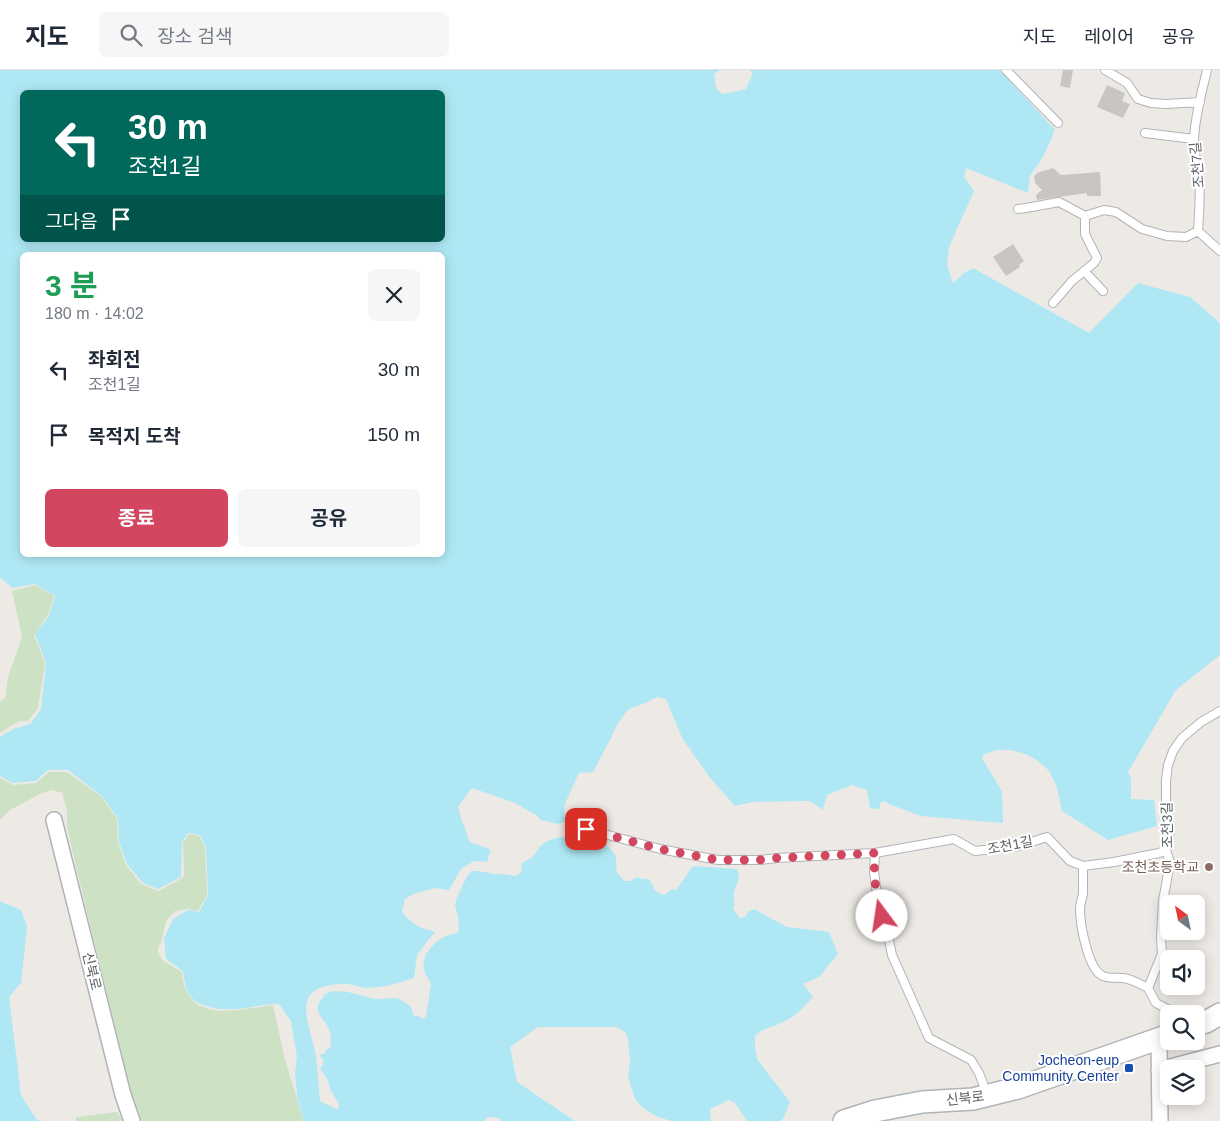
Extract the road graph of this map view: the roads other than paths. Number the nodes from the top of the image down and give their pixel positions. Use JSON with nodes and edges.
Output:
{"nodes":[{"id":1,"x":1006,"y":70,"type":"edge"},
{"id":2,"x":1105,"y":70,"type":"edge"},
{"id":3,"x":1208,"y":70,"type":"edge"},
{"id":4,"x":1200,"y":102,"type":"junction"},
{"id":5,"x":1058,"y":123,"type":"dead end"},
{"id":6,"x":1145,"y":133,"type":"dead end"},
{"id":7,"x":1194,"y":139,"type":"junction"},
{"id":8,"x":1018,"y":209,"type":"dead end"},
{"id":9,"x":1085,"y":216,"type":"junction"},
{"id":10,"x":1198,"y":231,"type":"junction"},
{"id":11,"x":1220,"y":251,"type":"edge"},
{"id":12,"x":1084,"y":271,"type":"junction"},
{"id":13,"x":1103,"y":291,"type":"dead end"},
{"id":14,"x":1053,"y":303,"type":"dead end"},
{"id":15,"x":1220,"y":711,"type":"edge"},
{"id":16,"x":54,"y":820,"type":"dead end"},
{"id":17,"x":586,"y":829,"type":"dead end"},
{"id":18,"x":1166,"y":850,"type":"junction"},
{"id":19,"x":875,"y":853,"type":"junction"},
{"id":20,"x":1083,"y":866,"type":"junction"},
{"id":21,"x":1148,"y":988,"type":"junction"},
{"id":22,"x":1160,"y":1006,"type":"edge"},
{"id":23,"x":1220,"y":1014,"type":"edge"},
{"id":24,"x":1205,"y":1022,"type":"edge"},
{"id":25,"x":1160,"y":1038,"type":"edge"},
{"id":26,"x":1162,"y":1050,"type":"edge"},
{"id":27,"x":1220,"y":1054,"type":"edge"},
{"id":28,"x":1159,"y":1070,"type":"junction"},
{"id":29,"x":988,"y":1096,"type":"junction"},
{"id":30,"x":132,"y":1121,"type":"edge"},
{"id":31,"x":844,"y":1121,"type":"edge"},
{"id":32,"x":1160,"y":1121,"type":"edge"}],
"edges":[{"from":1,"to":5,"type":"lane"},
{"from":2,"to":4,"type":"lane"},
{"from":3,"to":4,"type":"lane","name":"조천7길"},
{"from":4,"to":7,"type":"lane","name":"조천7길"},
{"from":6,"to":7,"type":"lane"},
{"from":7,"to":10,"type":"lane","name":"조천7길"},
{"from":8,"to":9,"type":"lane"},
{"from":9,"to":10,"type":"lane"},
{"from":9,"to":12,"type":"lane"},
{"from":10,"to":11,"type":"lane"},
{"from":12,"to":13,"type":"lane"},
{"from":12,"to":14,"type":"lane"},
{"from":15,"to":18,"type":"lane","name":"조천3길"},
{"from":16,"to":30,"type":"street","name":"신북로"},
{"from":17,"to":19,"type":"lane","name":"조천1길"},
{"from":18,"to":20,"type":"lane"},
{"from":18,"to":21,"type":"lane","name":"조천3길"},
{"from":19,"to":20,"type":"lane","name":"조천1길"},
{"from":19,"to":29,"type":"lane"},
{"from":20,"to":21,"type":"lane"},
{"from":21,"to":22,"type":"lane"},
{"from":23,"to":24,"type":"street"},
{"from":25,"to":29,"type":"street","name":"신북로"},
{"from":26,"to":28,"type":"street"},
{"from":27,"to":28,"type":"street"},
{"from":28,"to":32,"type":"street"},
{"from":29,"to":31,"type":"street","name":"신북로"}]}
